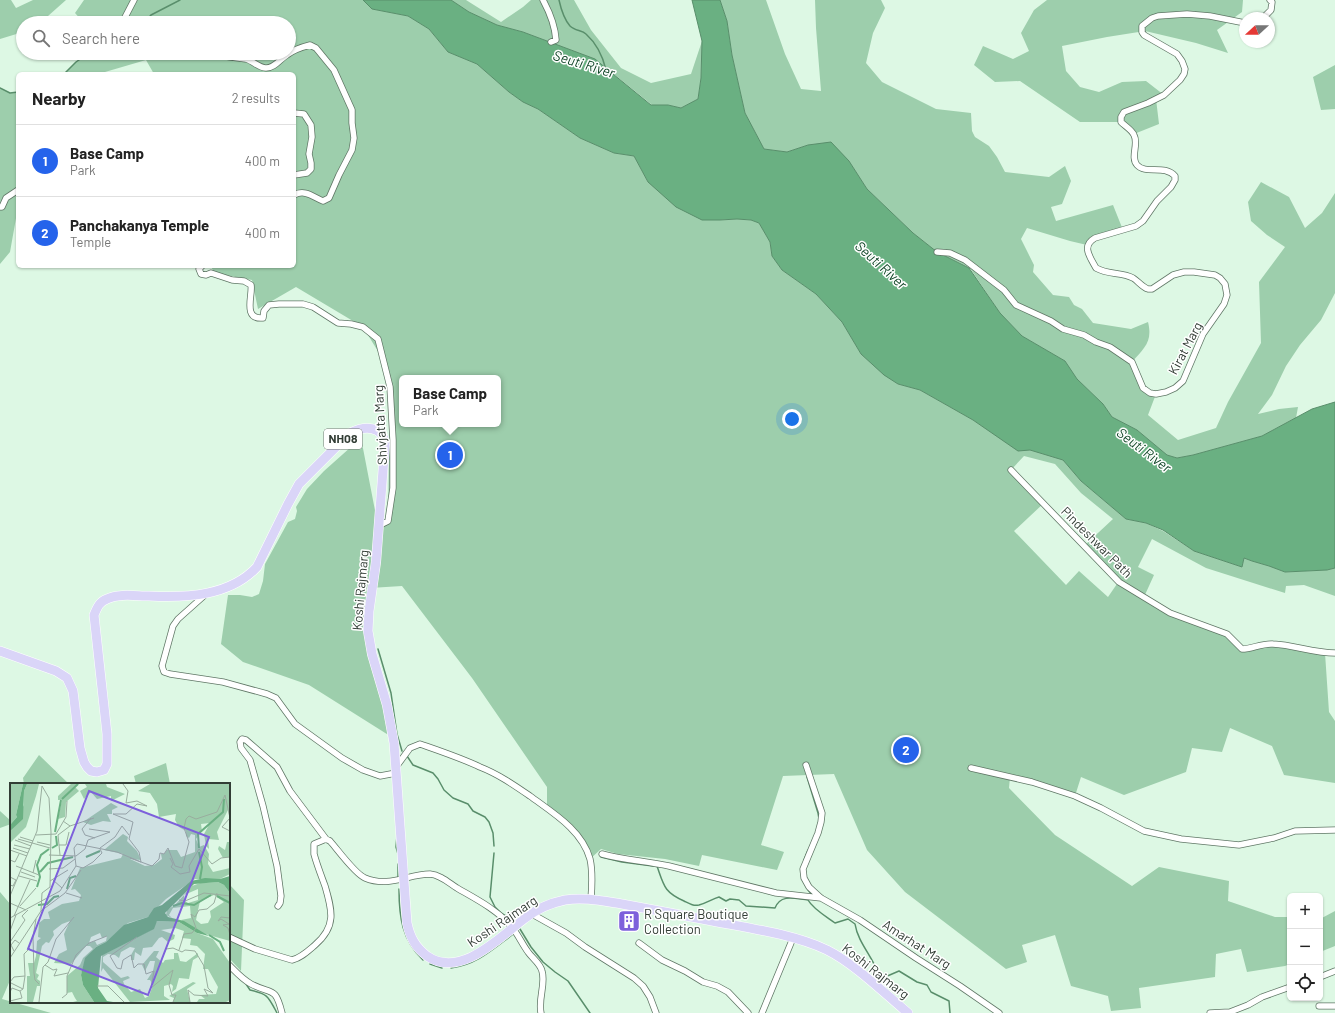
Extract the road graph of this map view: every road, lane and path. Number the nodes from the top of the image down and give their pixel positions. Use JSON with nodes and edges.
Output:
{"nodes":[{"id":1,"x":134,"y":0,"type":"edge"},
{"id":2,"x":542,"y":0,"type":"edge"},
{"id":3,"x":1270,"y":0,"type":"edge"},
{"id":4,"x":1269,"y":12,"type":"edge"},
{"id":5,"x":126,"y":16,"type":"edge"},
{"id":6,"x":1239,"y":22,"type":"edge"},
{"id":7,"x":551,"y":42,"type":"dead end"},
{"id":8,"x":296,"y":50,"type":"edge"},
{"id":9,"x":249,"y":60,"type":"edge"},
{"id":10,"x":282,"y":60,"type":"edge"},
{"id":11,"x":296,"y":113,"type":"edge"},
{"id":12,"x":296,"y":175,"type":"edge"},
{"id":13,"x":16,"y":191,"type":"edge"},
{"id":14,"x":296,"y":195,"type":"edge"},
{"id":15,"x":0,"y":207,"type":"edge"},
{"id":16,"x":937,"y":252,"type":"dead end"},
{"id":17,"x":200,"y":268,"type":"edge"},
{"id":18,"x":1011,"y":470,"type":"dead end"},
{"id":19,"x":378,"y":526,"type":"junction"},
{"id":20,"x":206,"y":593,"type":"junction"},
{"id":21,"x":0,"y":651,"type":"edge"},
{"id":22,"x":1335,"y":654,"type":"edge"},
{"id":23,"x":806,"y":765,"type":"dead end"},
{"id":24,"x":972,"y":768,"type":"dead end"},
{"id":25,"x":396,"y":770,"type":"junction"},
{"id":26,"x":1335,"y":830,"type":"edge"},
{"id":27,"x":326,"y":838,"type":"junction"},
{"id":28,"x":602,"y":854,"type":"dead end"},
{"id":29,"x":404,"y":880,"type":"junction"},
{"id":30,"x":821,"y":898,"type":"junction"},
{"id":31,"x":591,"y":899,"type":"junction"},
{"id":32,"x":278,"y":906,"type":"dead end"},
{"id":33,"x":532,"y":914,"type":"junction"},
{"id":34,"x":512,"y":928,"type":"junction"},
{"id":35,"x":230,"y":937,"type":"edge"},
{"id":36,"x":793,"y":938,"type":"junction"},
{"id":37,"x":639,"y":943,"type":"dead end"},
{"id":38,"x":230,"y":966,"type":"edge"},
{"id":39,"x":1335,"y":970,"type":"edge"},
{"id":40,"x":1323,"y":975,"type":"edge"},
{"id":41,"x":1287,"y":988,"type":"edge"},
{"id":42,"x":1319,"y":1006,"type":"dead end"},
{"id":43,"x":1335,"y":1006,"type":"edge"},
{"id":44,"x":282,"y":1013,"type":"edge"},
{"id":45,"x":541,"y":1013,"type":"edge"},
{"id":46,"x":656,"y":1013,"type":"edge"},
{"id":47,"x":748,"y":1013,"type":"edge"},
{"id":48,"x":762,"y":1013,"type":"edge"},
{"id":49,"x":908,"y":1013,"type":"edge"},
{"id":50,"x":999,"y":1013,"type":"edge"},
{"id":51,"x":1210,"y":1013,"type":"edge"}],
"edges":[{"from":1,"to":5,"type":"street"},
{"from":2,"to":7,"type":"street"},
{"from":3,"to":4,"type":"street"},
{"from":6,"to":16,"type":"street","name":"Kirat Marg"},
{"from":8,"to":14,"type":"street"},
{"from":9,"to":10,"type":"street"},
{"from":11,"to":12,"type":"street"},
{"from":13,"to":15,"type":"street"},
{"from":17,"to":19,"type":"street","name":"Shivjatta Marg"},
{"from":18,"to":22,"type":"street","name":"Pindeshwar Path"},
{"from":19,"to":20,"type":"main road","name":"Koshi Rajmarg","number":"NH08"},
{"from":19,"to":25,"type":"main road","name":"Koshi Rajmarg","number":"NH08"},
{"from":20,"to":21,"type":"main road","name":"Koshi Rajmarg","number":"NH08"},
{"from":20,"to":25,"type":"street"},
{"from":23,"to":30,"type":"street"},
{"from":24,"to":26,"type":"street"},
{"from":25,"to":29,"type":"main road","name":"Koshi Rajmarg","number":"NH08"},
{"from":25,"to":31,"type":"street"},
{"from":27,"to":29,"type":"street"},
{"from":27,"to":32,"type":"street"},
{"from":27,"to":35,"type":"street"},
{"from":28,"to":30,"type":"street"},
{"from":29,"to":34,"type":"street"},
{"from":29,"to":34,"type":"main road","name":"Koshi Rajmarg","number":"NH08"},
{"from":30,"to":50,"type":"street","name":"Amarhat Marg"},
{"from":31,"to":33,"type":"main road","name":"Koshi Rajmarg","number":"NH08"},
{"from":31,"to":36,"type":"main road","name":"Koshi Rajmarg","number":"NH08"},
{"from":33,"to":34,"type":"main road","name":"Koshi Rajmarg","number":"NH08"},
{"from":33,"to":46,"type":"street"},
{"from":34,"to":45,"type":"street"},
{"from":36,"to":48,"type":"street"},
{"from":36,"to":49,"type":"main road","name":"Koshi Rajmarg","number":"NH08"},
{"from":37,"to":47,"type":"street"},
{"from":38,"to":44,"type":"street"},
{"from":39,"to":40,"type":"street"},
{"from":41,"to":51,"type":"street"},
{"from":42,"to":43,"type":"street"}]}
